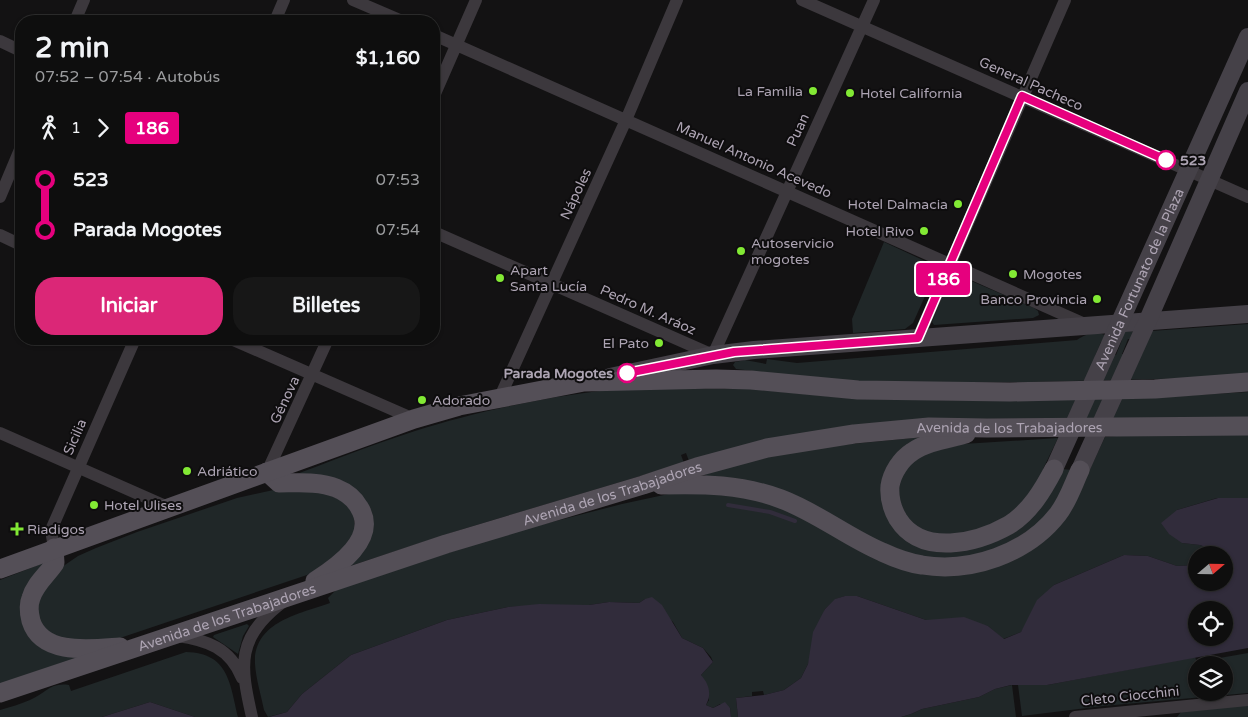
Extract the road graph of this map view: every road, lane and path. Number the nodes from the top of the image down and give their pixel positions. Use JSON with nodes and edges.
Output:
{"nodes":[{"id":1,"x":84,"y":0,"type":"edge"},
{"id":2,"x":284,"y":0,"type":"edge"},
{"id":3,"x":353,"y":0,"type":"edge"},
{"id":4,"x":476,"y":0,"type":"edge"},
{"id":5,"x":677,"y":0,"type":"edge"},
{"id":6,"x":802,"y":0,"type":"edge"},
{"id":7,"x":874,"y":0,"type":"edge"},
{"id":8,"x":1065,"y":0,"type":"edge"},
{"id":9,"x":78,"y":15,"type":"edge"},
{"id":10,"x":278,"y":15,"type":"edge"},
{"id":11,"x":388,"y":15,"type":"edge"},
{"id":12,"x":863,"y":26,"type":"junction"},
{"id":13,"x":1248,"y":37,"type":"edge"},
{"id":14,"x":440,"y":38,"type":"edge"},
{"id":15,"x":0,"y":41,"type":"edge"},
{"id":16,"x":456,"y":45,"type":"junction"},
{"id":17,"x":15,"y":47,"type":"edge"},
{"id":18,"x":440,"y":82,"type":"edge"},
{"id":19,"x":1248,"y":91,"type":"edge"},
{"id":20,"x":1022,"y":96,"type":"junction"},
{"id":21,"x":626,"y":120,"type":"junction"},
{"id":22,"x":15,"y":160,"type":"edge"},
{"id":23,"x":1189,"y":170,"type":"junction"},
{"id":24,"x":1209,"y":179,"type":"junction"},
{"id":25,"x":787,"y":191,"type":"junction"},
{"id":26,"x":0,"y":196,"type":"edge"},
{"id":27,"x":1248,"y":197,"type":"edge"},
{"id":28,"x":0,"y":235,"type":"edge"},
{"id":29,"x":440,"y":235,"type":"edge"},
{"id":30,"x":15,"y":242,"type":"edge"},
{"id":31,"x":950,"y":264,"type":"junction"},
{"id":32,"x":552,"y":283,"type":"junction"},
{"id":33,"x":1248,"y":314,"type":"edge"},
{"id":34,"x":1148,"y":320,"type":"junction"},
{"id":35,"x":1121,"y":322,"type":"junction"},
{"id":36,"x":1088,"y":325,"type":"junction"},
{"id":37,"x":918,"y":338,"type":"junction"},
{"id":38,"x":132,"y":345,"type":"edge"},
{"id":39,"x":244,"y":345,"type":"edge"},
{"id":40,"x":325,"y":345,"type":"edge"},
{"id":41,"x":713,"y":355,"type":"junction"},
{"id":42,"x":312,"y":376,"type":"junction"},
{"id":43,"x":584,"y":382,"type":"junction"},
{"id":44,"x":1248,"y":382,"type":"edge"},
{"id":45,"x":499,"y":399,"type":"junction"},
{"id":46,"x":414,"y":419,"type":"junction"},
{"id":47,"x":1248,"y":426,"type":"edge"},
{"id":48,"x":987,"y":428,"type":"junction"},
{"id":49,"x":0,"y":433,"type":"edge"},
{"id":50,"x":78,"y":468,"type":"junction"},
{"id":51,"x":1054,"y":469,"type":"joint"},
{"id":52,"x":1080,"y":470,"type":"joint"},
{"id":53,"x":267,"y":472,"type":"junction"},
{"id":54,"x":643,"y":485,"type":"junction"},
{"id":55,"x":170,"y":508,"type":"junction"},
{"id":56,"x":54,"y":548,"type":"junction"},
{"id":57,"x":0,"y":569,"type":"edge"},
{"id":58,"x":293,"y":595,"type":"junction"},
{"id":59,"x":173,"y":636,"type":"junction"},
{"id":60,"x":143,"y":646,"type":"junction"},
{"id":61,"x":245,"y":685,"type":"junction"},
{"id":62,"x":0,"y":693,"type":"edge"},
{"id":63,"x":1248,"y":700,"type":"edge"},
{"id":64,"x":251,"y":716,"type":"edge"},
{"id":65,"x":1075,"y":717,"type":"edge"}],
"edges":[{"from":1,"to":9,"type":"street"},
{"from":2,"to":10,"type":"street"},
{"from":3,"to":11,"type":"street"},
{"from":4,"to":16,"type":"street"},
{"from":5,"to":21,"type":"street","name":"Nápoles"},
{"from":6,"to":12,"type":"street","name":"General Pacheco"},
{"from":7,"to":12,"type":"street","name":"Puan"},
{"from":8,"to":20,"type":"street"},
{"from":12,"to":20,"type":"street","name":"General Pacheco"},
{"from":12,"to":25,"type":"street","name":"Puan"},
{"from":13,"to":23,"type":"main road","name":"Avenida Fortunato de la Plaza"},
{"from":14,"to":16,"type":"street","name":"Manuel Antonio Acevedo"},
{"from":15,"to":17,"type":"street"},
{"from":16,"to":18,"type":"street"},
{"from":16,"to":21,"type":"street","name":"Manuel Antonio Acevedo"},
{"from":19,"to":24,"type":"main road","name":"Avenida Fortunato de la Plaza"},
{"from":20,"to":23,"type":"street","name":"General Pacheco"},
{"from":20,"to":31,"type":"street"},
{"from":21,"to":25,"type":"street","name":"Manuel Antonio Acevedo"},
{"from":21,"to":32,"type":"street","name":"Nápoles"},
{"from":22,"to":26,"type":"street"},
{"from":23,"to":24,"type":"street","name":"General Pacheco"},
{"from":23,"to":35,"type":"main road","name":"Avenida Fortunato de la Plaza"},
{"from":24,"to":27,"type":"street","name":"General Pacheco"},
{"from":24,"to":34,"type":"main road","name":"Avenida Fortunato de la Plaza"},
{"from":25,"to":31,"type":"street","name":"Manuel Antonio Acevedo"},
{"from":25,"to":41,"type":"street","name":"Puan"},
{"from":28,"to":30,"type":"street"},
{"from":29,"to":32,"type":"street","name":"Pedro M. Aráoz"},
{"from":31,"to":36,"type":"street","name":"Manuel Antonio Acevedo"},
{"from":31,"to":37,"type":"street"},
{"from":32,"to":41,"type":"street","name":"Pedro M. Aráoz"},
{"from":32,"to":45,"type":"street","name":"Nápoles"},
{"from":33,"to":34,"type":"main road"},
{"from":34,"to":35,"type":"main road"},
{"from":34,"to":52,"type":"main road","name":"Avenida Fortunato de la Plaza"},
{"from":35,"to":36,"type":"main road"},
{"from":35,"to":51,"type":"main road","name":"Avenida Fortunato de la Plaza"},
{"from":36,"to":37,"type":"main road"},
{"from":37,"to":41,"type":"main road"},
{"from":38,"to":50,"type":"street","name":"Sicilia"},
{"from":39,"to":42,"type":"street"},
{"from":40,"to":42,"type":"street","name":"Génova"},
{"from":41,"to":43,"type":"main road"},
{"from":42,"to":46,"type":"street"},
{"from":42,"to":53,"type":"street","name":"Génova"},
{"from":43,"to":44,"type":"main road"},
{"from":43,"to":45,"type":"main road"},
{"from":45,"to":46,"type":"main road"},
{"from":46,"to":53,"type":"main road"},
{"from":47,"to":48,"type":"main road","name":"Avenida de los Trabajadores"},
{"from":48,"to":51,"type":"main road"},
{"from":48,"to":54,"type":"main road","name":"Avenida de los Trabajadores"},
{"from":49,"to":50,"type":"street"},
{"from":50,"to":55,"type":"street"},
{"from":50,"to":56,"type":"street","name":"Sicilia"},
{"from":52,"to":54,"type":"main road"},
{"from":53,"to":55,"type":"main road"},
{"from":53,"to":58,"type":"main road"},
{"from":54,"to":58,"type":"main road","name":"Avenida de los Trabajadores"},
{"from":55,"to":56,"type":"main road"},
{"from":56,"to":57,"type":"main road"},
{"from":56,"to":60,"type":"main road"},
{"from":58,"to":59,"type":"main road","name":"Avenida de los Trabajadores"},
{"from":58,"to":61,"type":"street"},
{"from":59,"to":60,"type":"main road","name":"Avenida de los Trabajadores"},
{"from":59,"to":61,"type":"street"},
{"from":60,"to":62,"type":"main road","name":"Avenida de los Trabajadores"},
{"from":61,"to":64,"type":"street"},
{"from":63,"to":65,"type":"street","name":"Cleto Ciocchini"}]}
